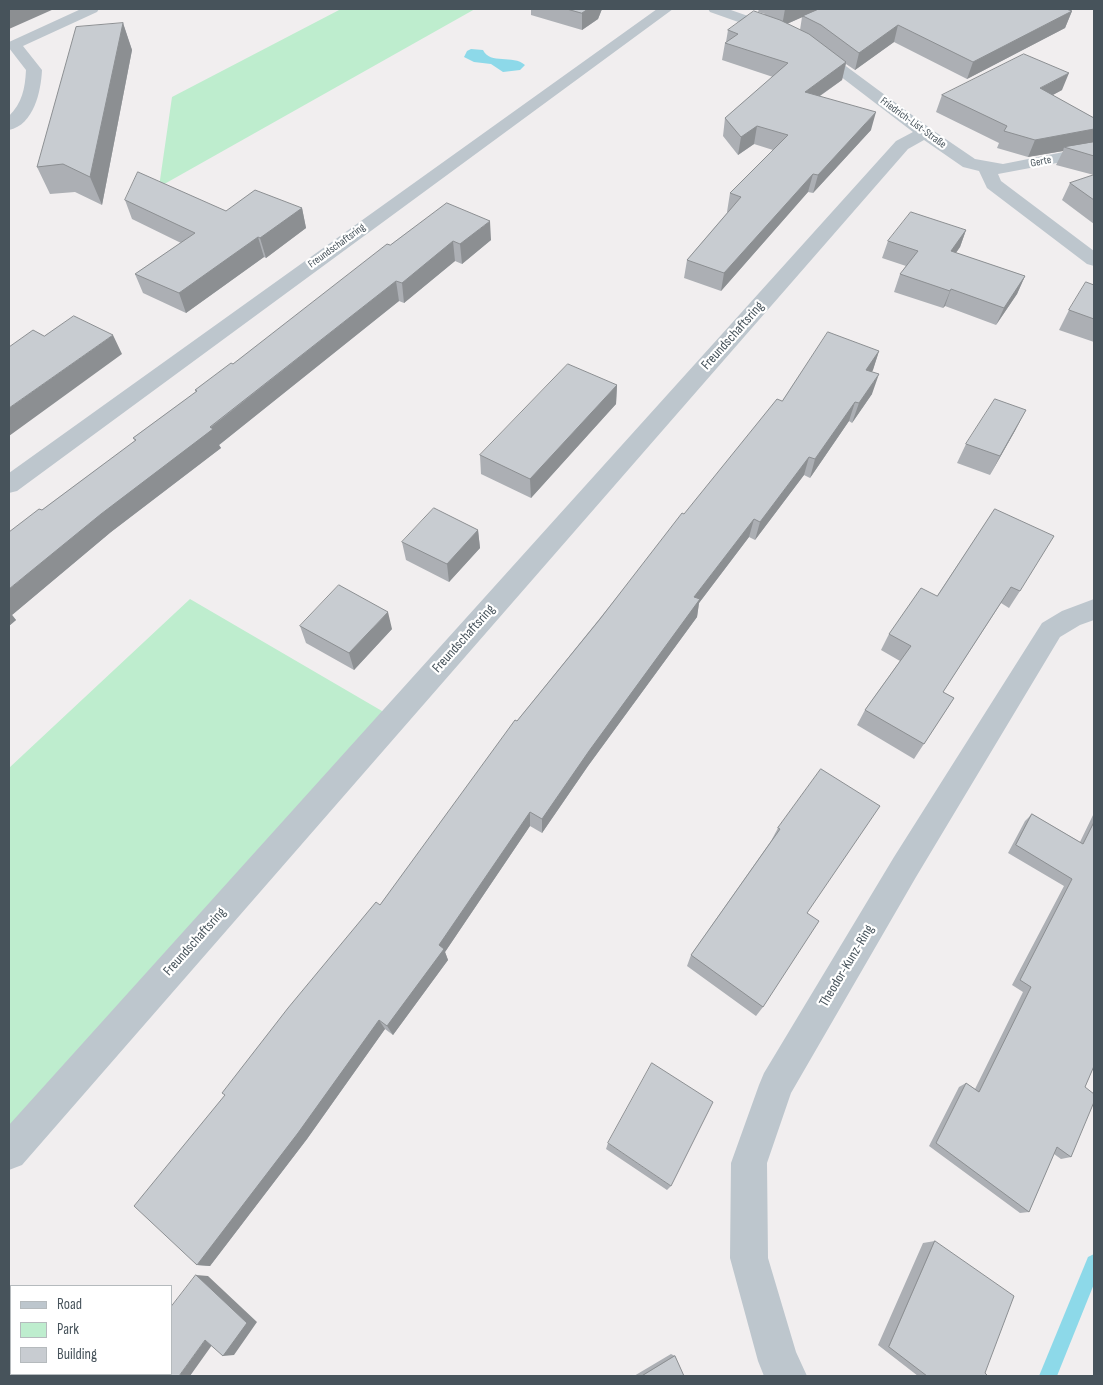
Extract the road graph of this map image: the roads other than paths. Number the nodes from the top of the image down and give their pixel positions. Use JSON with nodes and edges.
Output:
{"nodes":[{"id":1,"x":92,"y":9,"type":"edge"},
{"id":2,"x":666,"y":9,"type":"edge"},
{"id":3,"x":715,"y":9,"type":"edge"},
{"id":4,"x":801,"y":25,"type":"edge"},
{"id":5,"x":783,"y":33,"type":"junction"},
{"id":6,"x":11,"y":46,"type":"edge"},
{"id":7,"x":9,"y":125,"type":"edge"},
{"id":8,"x":925,"y":133,"type":"junction"},
{"id":9,"x":1094,"y":151,"type":"edge"},
{"id":10,"x":987,"y":168,"type":"junction"},
{"id":11,"x":1094,"y":260,"type":"edge"},
{"id":12,"x":9,"y":485,"type":"edge"},
{"id":13,"x":1094,"y":609,"type":"edge"},
{"id":14,"x":9,"y":1152,"type":"edge"},
{"id":15,"x":787,"y":1376,"type":"edge"}],
"edges":[{"from":1,"to":6,"type":"street"},
{"from":2,"to":12,"type":"street","name":"Freundschaftsring"},
{"from":3,"to":5,"type":"street","name":"Friedrich-List-Straße"},
{"from":4,"to":5,"type":"street"},
{"from":5,"to":8,"type":"street","name":"Friedrich-List-Straße"},
{"from":6,"to":7,"type":"street"},
{"from":8,"to":10,"type":"street","name":"Friedrich-List-Straße"},
{"from":8,"to":14,"type":"street","name":"Freundschaftsring"},
{"from":9,"to":10,"type":"street","name":"Gerte"},
{"from":10,"to":11,"type":"street"},
{"from":13,"to":15,"type":"street","name":"Theodor-Kunz-Ring"}]}
